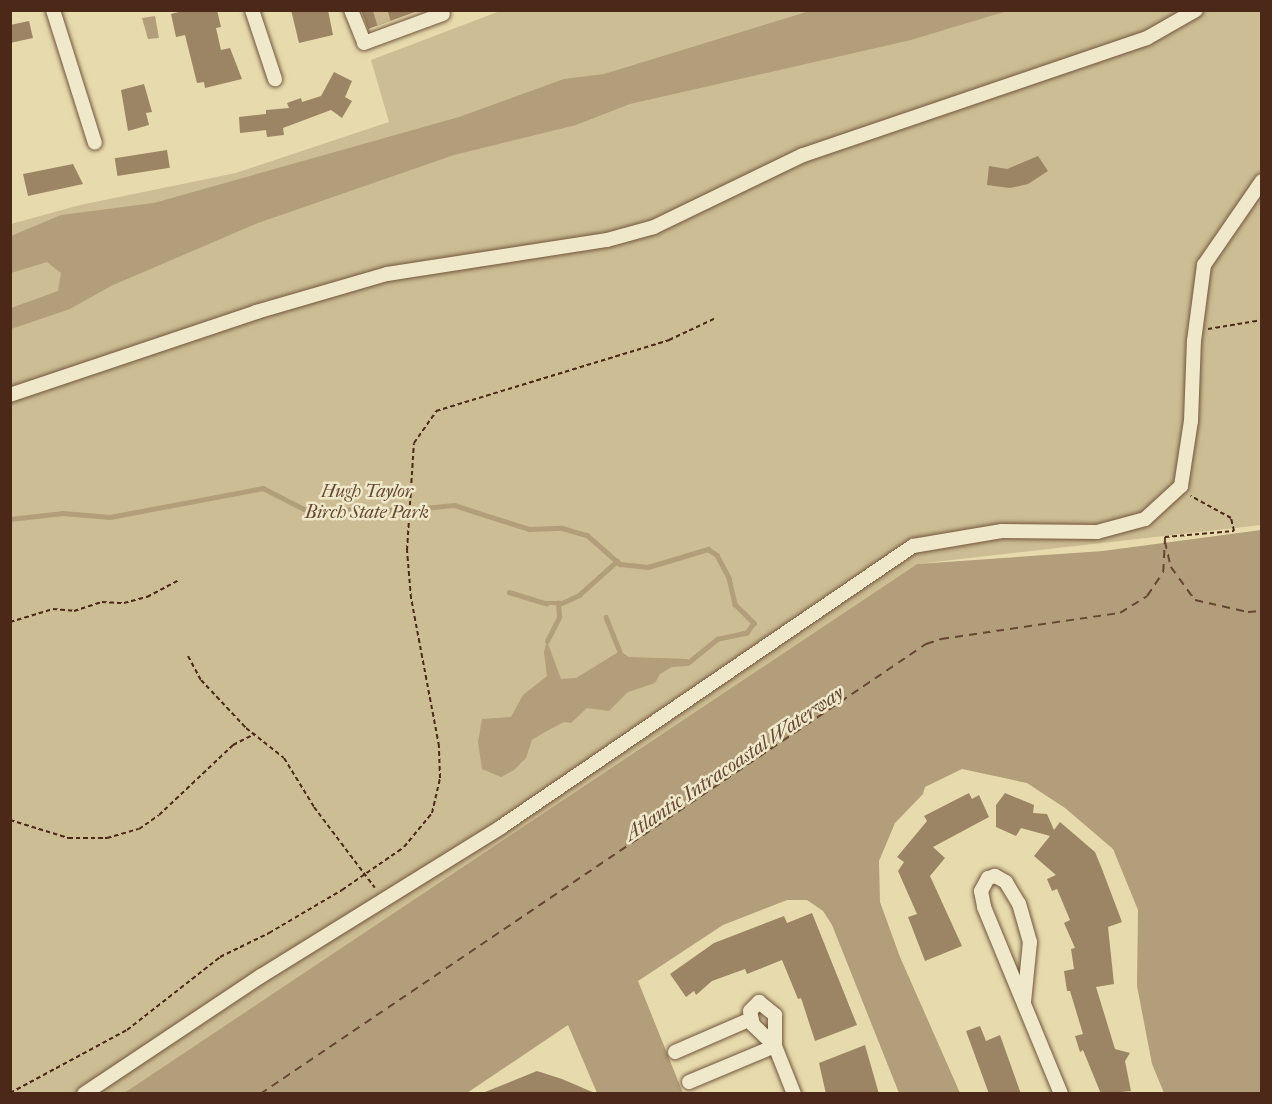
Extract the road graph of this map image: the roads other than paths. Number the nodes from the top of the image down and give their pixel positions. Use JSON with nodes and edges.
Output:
{"nodes":[{"id":1,"x":53,"y":10,"type":"edge"},
{"id":2,"x":252,"y":10,"type":"edge"},
{"id":3,"x":351,"y":10,"type":"edge"},
{"id":4,"x":1196,"y":10,"type":"edge"},
{"id":5,"x":443,"y":14,"type":"dead end"},
{"id":6,"x":275,"y":79,"type":"dead end"},
{"id":7,"x":95,"y":143,"type":"dead end"},
{"id":8,"x":1262,"y":181,"type":"edge"},
{"id":9,"x":10,"y":395,"type":"edge"},
{"id":10,"x":1024,"y":1002,"type":"junction"},
{"id":11,"x":751,"y":1019,"type":"junction"},
{"id":12,"x":775,"y":1046,"type":"junction"},
{"id":13,"x":675,"y":1052,"type":"dead end"},
{"id":14,"x":689,"y":1082,"type":"dead end"},
{"id":15,"x":84,"y":1094,"type":"edge"},
{"id":16,"x":794,"y":1094,"type":"edge"},
{"id":17,"x":1061,"y":1094,"type":"edge"}],
"edges":[{"from":1,"to":7,"type":"street"},
{"from":2,"to":6,"type":"street"},
{"from":3,"to":5,"type":"street"},
{"from":4,"to":9,"type":"street"},
{"from":8,"to":15,"type":"street"},
{"from":10,"to":10,"type":"street"},
{"from":10,"to":17,"type":"street"},
{"from":11,"to":12,"type":"street"},
{"from":11,"to":12,"type":"street"},
{"from":11,"to":13,"type":"street"},
{"from":12,"to":14,"type":"street"},
{"from":12,"to":16,"type":"street"}]}
